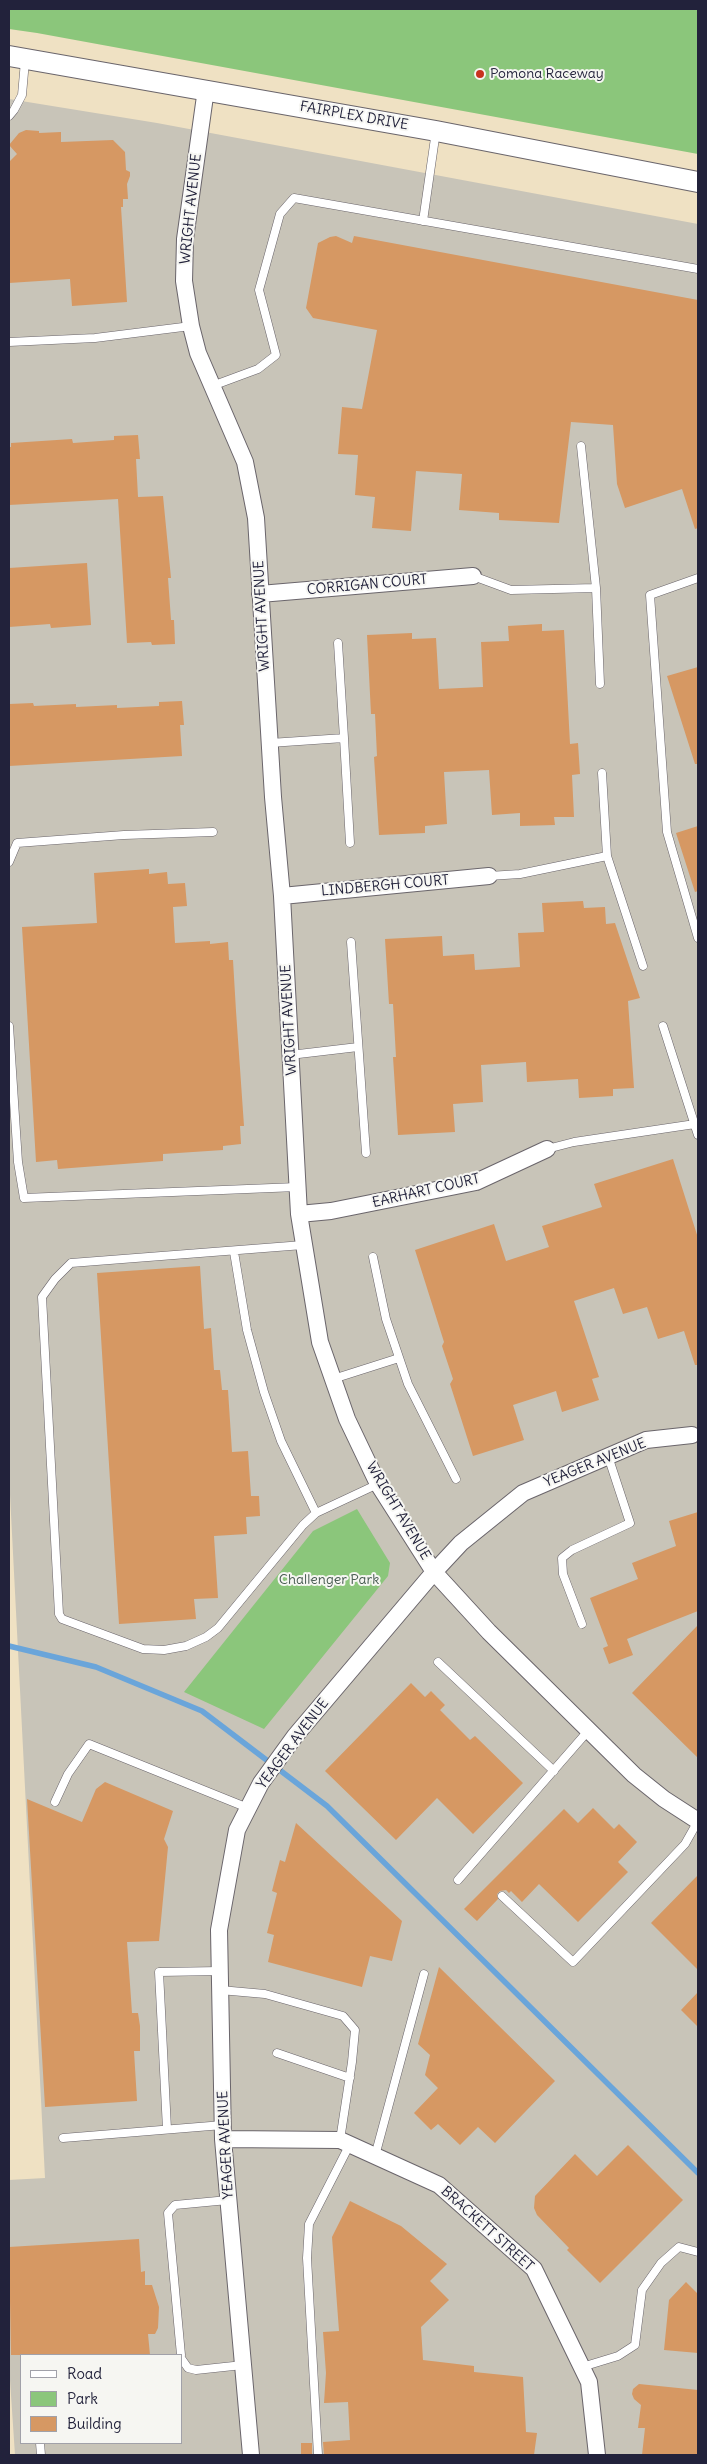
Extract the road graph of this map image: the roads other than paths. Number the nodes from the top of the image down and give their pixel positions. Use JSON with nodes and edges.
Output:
{"nodes":[{"id":1,"x":17,"y":57,"type":"edge"},
{"id":2,"x":206,"y":89,"type":"junction"},
{"id":3,"x":9,"y":116,"type":"edge"},
{"id":4,"x":436,"y":131,"type":"junction"},
{"id":5,"x":698,"y":182,"type":"edge"},
{"id":6,"x":423,"y":221,"type":"junction"},
{"id":7,"x":698,"y":269,"type":"edge"},
{"id":8,"x":191,"y":326,"type":"junction"},
{"id":9,"x":9,"y":342,"type":"edge"},
{"id":10,"x":212,"y":386,"type":"junction"},
{"id":11,"x":581,"y":446,"type":"dead end"},
{"id":12,"x":473,"y":576,"type":"joint"},
{"id":13,"x":698,"y":578,"type":"edge"},
{"id":14,"x":596,"y":588,"type":"junction"},
{"id":15,"x":260,"y":594,"type":"junction"},
{"id":16,"x":338,"y":643,"type":"dead end"},
{"id":17,"x":600,"y":684,"type":"dead end"},
{"id":18,"x":344,"y":738,"type":"junction"},
{"id":19,"x":270,"y":743,"type":"junction"},
{"id":20,"x":602,"y":774,"type":"dead end"},
{"id":21,"x":213,"y":832,"type":"dead end"},
{"id":22,"x":350,"y":843,"type":"dead end"},
{"id":23,"x":607,"y":856,"type":"junction"},
{"id":24,"x":9,"y":862,"type":"edge"},
{"id":25,"x":489,"y":876,"type":"joint"},
{"id":26,"x":282,"y":896,"type":"junction"},
{"id":27,"x":698,"y":938,"type":"edge"},
{"id":28,"x":351,"y":942,"type":"dead end"},
{"id":29,"x":643,"y":966,"type":"dead end"},
{"id":30,"x":9,"y":1026,"type":"edge"},
{"id":31,"x":663,"y":1026,"type":"dead end"},
{"id":32,"x":358,"y":1048,"type":"junction"},
{"id":33,"x":290,"y":1055,"type":"junction"},
{"id":34,"x":695,"y":1124,"type":"junction"},
{"id":35,"x":698,"y":1135,"type":"edge"},
{"id":36,"x":547,"y":1149,"type":"joint"},
{"id":37,"x":366,"y":1153,"type":"dead end"},
{"id":38,"x":298,"y":1187,"type":"junction"},
{"id":39,"x":299,"y":1214,"type":"junction"},
{"id":40,"x":303,"y":1245,"type":"junction"},
{"id":41,"x":234,"y":1252,"type":"junction"},
{"id":42,"x":373,"y":1257,"type":"dead end"},
{"id":43,"x":399,"y":1358,"type":"junction"},
{"id":44,"x":333,"y":1379,"type":"junction"},
{"id":45,"x":696,"y":1435,"type":"edge"},
{"id":46,"x":608,"y":1456,"type":"junction"},
{"id":47,"x":456,"y":1479,"type":"dead end"},
{"id":48,"x":378,"y":1484,"type":"junction"},
{"id":49,"x":316,"y":1513,"type":"junction"},
{"id":50,"x":434,"y":1572,"type":"junction"},
{"id":51,"x":582,"y":1624,"type":"dead end"},
{"id":52,"x":438,"y":1662,"type":"dead end"},
{"id":53,"x":588,"y":1731,"type":"junction"},
{"id":54,"x":554,"y":1771,"type":"junction"},
{"id":55,"x":55,"y":1802,"type":"dead end"},
{"id":56,"x":248,"y":1808,"type":"junction"},
{"id":57,"x":698,"y":1821,"type":"edge"},
{"id":58,"x":458,"y":1880,"type":"dead end"},
{"id":59,"x":502,"y":1896,"type":"dead end"},
{"id":60,"x":220,"y":1971,"type":"junction"},
{"id":61,"x":424,"y":1974,"type":"dead end"},
{"id":62,"x":220,"y":1990,"type":"junction"},
{"id":63,"x":277,"y":2053,"type":"dead end"},
{"id":64,"x":350,"y":2078,"type":"junction"},
{"id":65,"x":167,"y":2130,"type":"junction"},
{"id":66,"x":223,"y":2132,"type":"junction"},
{"id":67,"x":63,"y":2138,"type":"dead end"},
{"id":68,"x":345,"y":2142,"type":"junction"},
{"id":69,"x":375,"y":2156,"type":"junction"},
{"id":70,"x":228,"y":2200,"type":"junction"},
{"id":71,"x":698,"y":2252,"type":"edge"},
{"id":72,"x":181,"y":2354,"type":"edge"},
{"id":73,"x":182,"y":2359,"type":"edge"},
{"id":74,"x":243,"y":2365,"type":"junction"},
{"id":75,"x":582,"y":2367,"type":"junction"},
{"id":76,"x":251,"y":2455,"type":"edge"},
{"id":77,"x":318,"y":2455,"type":"edge"},
{"id":78,"x":597,"y":2455,"type":"edge"}],
"edges":[{"from":1,"to":2,"type":"street","name":"FAIRPLEX DRIVE"},
{"from":1,"to":3,"type":"lane"},
{"from":2,"to":4,"type":"street","name":"FAIRPLEX DRIVE"},
{"from":2,"to":8,"type":"street","name":"WRIGHT AVENUE"},
{"from":4,"to":5,"type":"street","name":"FAIRPLEX DRIVE"},
{"from":4,"to":6,"type":"lane"},
{"from":6,"to":7,"type":"lane"},
{"from":6,"to":10,"type":"lane"},
{"from":8,"to":9,"type":"lane"},
{"from":8,"to":10,"type":"street","name":"WRIGHT AVENUE"},
{"from":10,"to":15,"type":"street","name":"WRIGHT AVENUE"},
{"from":11,"to":14,"type":"lane"},
{"from":12,"to":14,"type":"lane"},
{"from":12,"to":15,"type":"street","name":"CORRIGAN COURT"},
{"from":13,"to":27,"type":"lane"},
{"from":14,"to":17,"type":"lane"},
{"from":15,"to":19,"type":"street","name":"WRIGHT AVENUE"},
{"from":16,"to":18,"type":"lane"},
{"from":18,"to":19,"type":"lane"},
{"from":18,"to":22,"type":"lane"},
{"from":19,"to":26,"type":"street","name":"WRIGHT AVENUE"},
{"from":20,"to":23,"type":"lane"},
{"from":21,"to":24,"type":"lane"},
{"from":23,"to":25,"type":"lane"},
{"from":23,"to":29,"type":"lane"},
{"from":25,"to":26,"type":"street","name":"LINDBERGH COURT"},
{"from":26,"to":33,"type":"street","name":"WRIGHT AVENUE"},
{"from":28,"to":32,"type":"lane"},
{"from":30,"to":38,"type":"lane"},
{"from":31,"to":34,"type":"lane"},
{"from":32,"to":33,"type":"lane"},
{"from":32,"to":37,"type":"lane"},
{"from":33,"to":38,"type":"street","name":"WRIGHT AVENUE"},
{"from":34,"to":35,"type":"lane"},
{"from":34,"to":36,"type":"lane"},
{"from":36,"to":39,"type":"street","name":"EARHART COURT"},
{"from":38,"to":39,"type":"street","name":"WRIGHT AVENUE"},
{"from":39,"to":40,"type":"street","name":"WRIGHT AVENUE"},
{"from":40,"to":41,"type":"lane"},
{"from":40,"to":44,"type":"street","name":"WRIGHT AVENUE"},
{"from":41,"to":49,"type":"lane"},
{"from":41,"to":49,"type":"lane"},
{"from":42,"to":43,"type":"lane"},
{"from":43,"to":44,"type":"lane"},
{"from":43,"to":47,"type":"lane"},
{"from":44,"to":48,"type":"street","name":"WRIGHT AVENUE"},
{"from":45,"to":46,"type":"street","name":"YEAGER AVENUE"},
{"from":46,"to":50,"type":"street","name":"YEAGER AVENUE"},
{"from":46,"to":51,"type":"lane"},
{"from":48,"to":49,"type":"lane"},
{"from":48,"to":50,"type":"street","name":"WRIGHT AVENUE"},
{"from":50,"to":53,"type":"street","name":"WRIGHT AVENUE"},
{"from":50,"to":56,"type":"street","name":"YEAGER AVENUE"},
{"from":52,"to":54,"type":"lane"},
{"from":53,"to":54,"type":"lane"},
{"from":53,"to":57,"type":"street","name":"WRIGHT AVENUE"},
{"from":54,"to":58,"type":"lane"},
{"from":55,"to":56,"type":"lane"},
{"from":56,"to":60,"type":"street","name":"YEAGER AVENUE"},
{"from":57,"to":59,"type":"lane"},
{"from":60,"to":62,"type":"street","name":"YEAGER AVENUE"},
{"from":60,"to":65,"type":"lane"},
{"from":61,"to":69,"type":"lane"},
{"from":62,"to":64,"type":"lane"},
{"from":62,"to":66,"type":"street","name":"YEAGER AVENUE"},
{"from":63,"to":64,"type":"lane"},
{"from":64,"to":68,"type":"lane"},
{"from":65,"to":66,"type":"lane"},
{"from":65,"to":67,"type":"lane"},
{"from":66,"to":68,"type":"street","name":"BRACKETT STREET"},
{"from":66,"to":70,"type":"street","name":"YEAGER AVENUE"},
{"from":68,"to":69,"type":"street","name":"BRACKETT STREET"},
{"from":68,"to":77,"type":"lane"},
{"from":69,"to":75,"type":"street","name":"BRACKETT STREET"},
{"from":70,"to":72,"type":"lane"},
{"from":70,"to":74,"type":"street","name":"YEAGER AVENUE"},
{"from":71,"to":75,"type":"lane"},
{"from":73,"to":74,"type":"lane"},
{"from":74,"to":76,"type":"street","name":"YEAGER AVENUE"},
{"from":75,"to":78,"type":"street","name":"BRACKETT STREET"}]}
